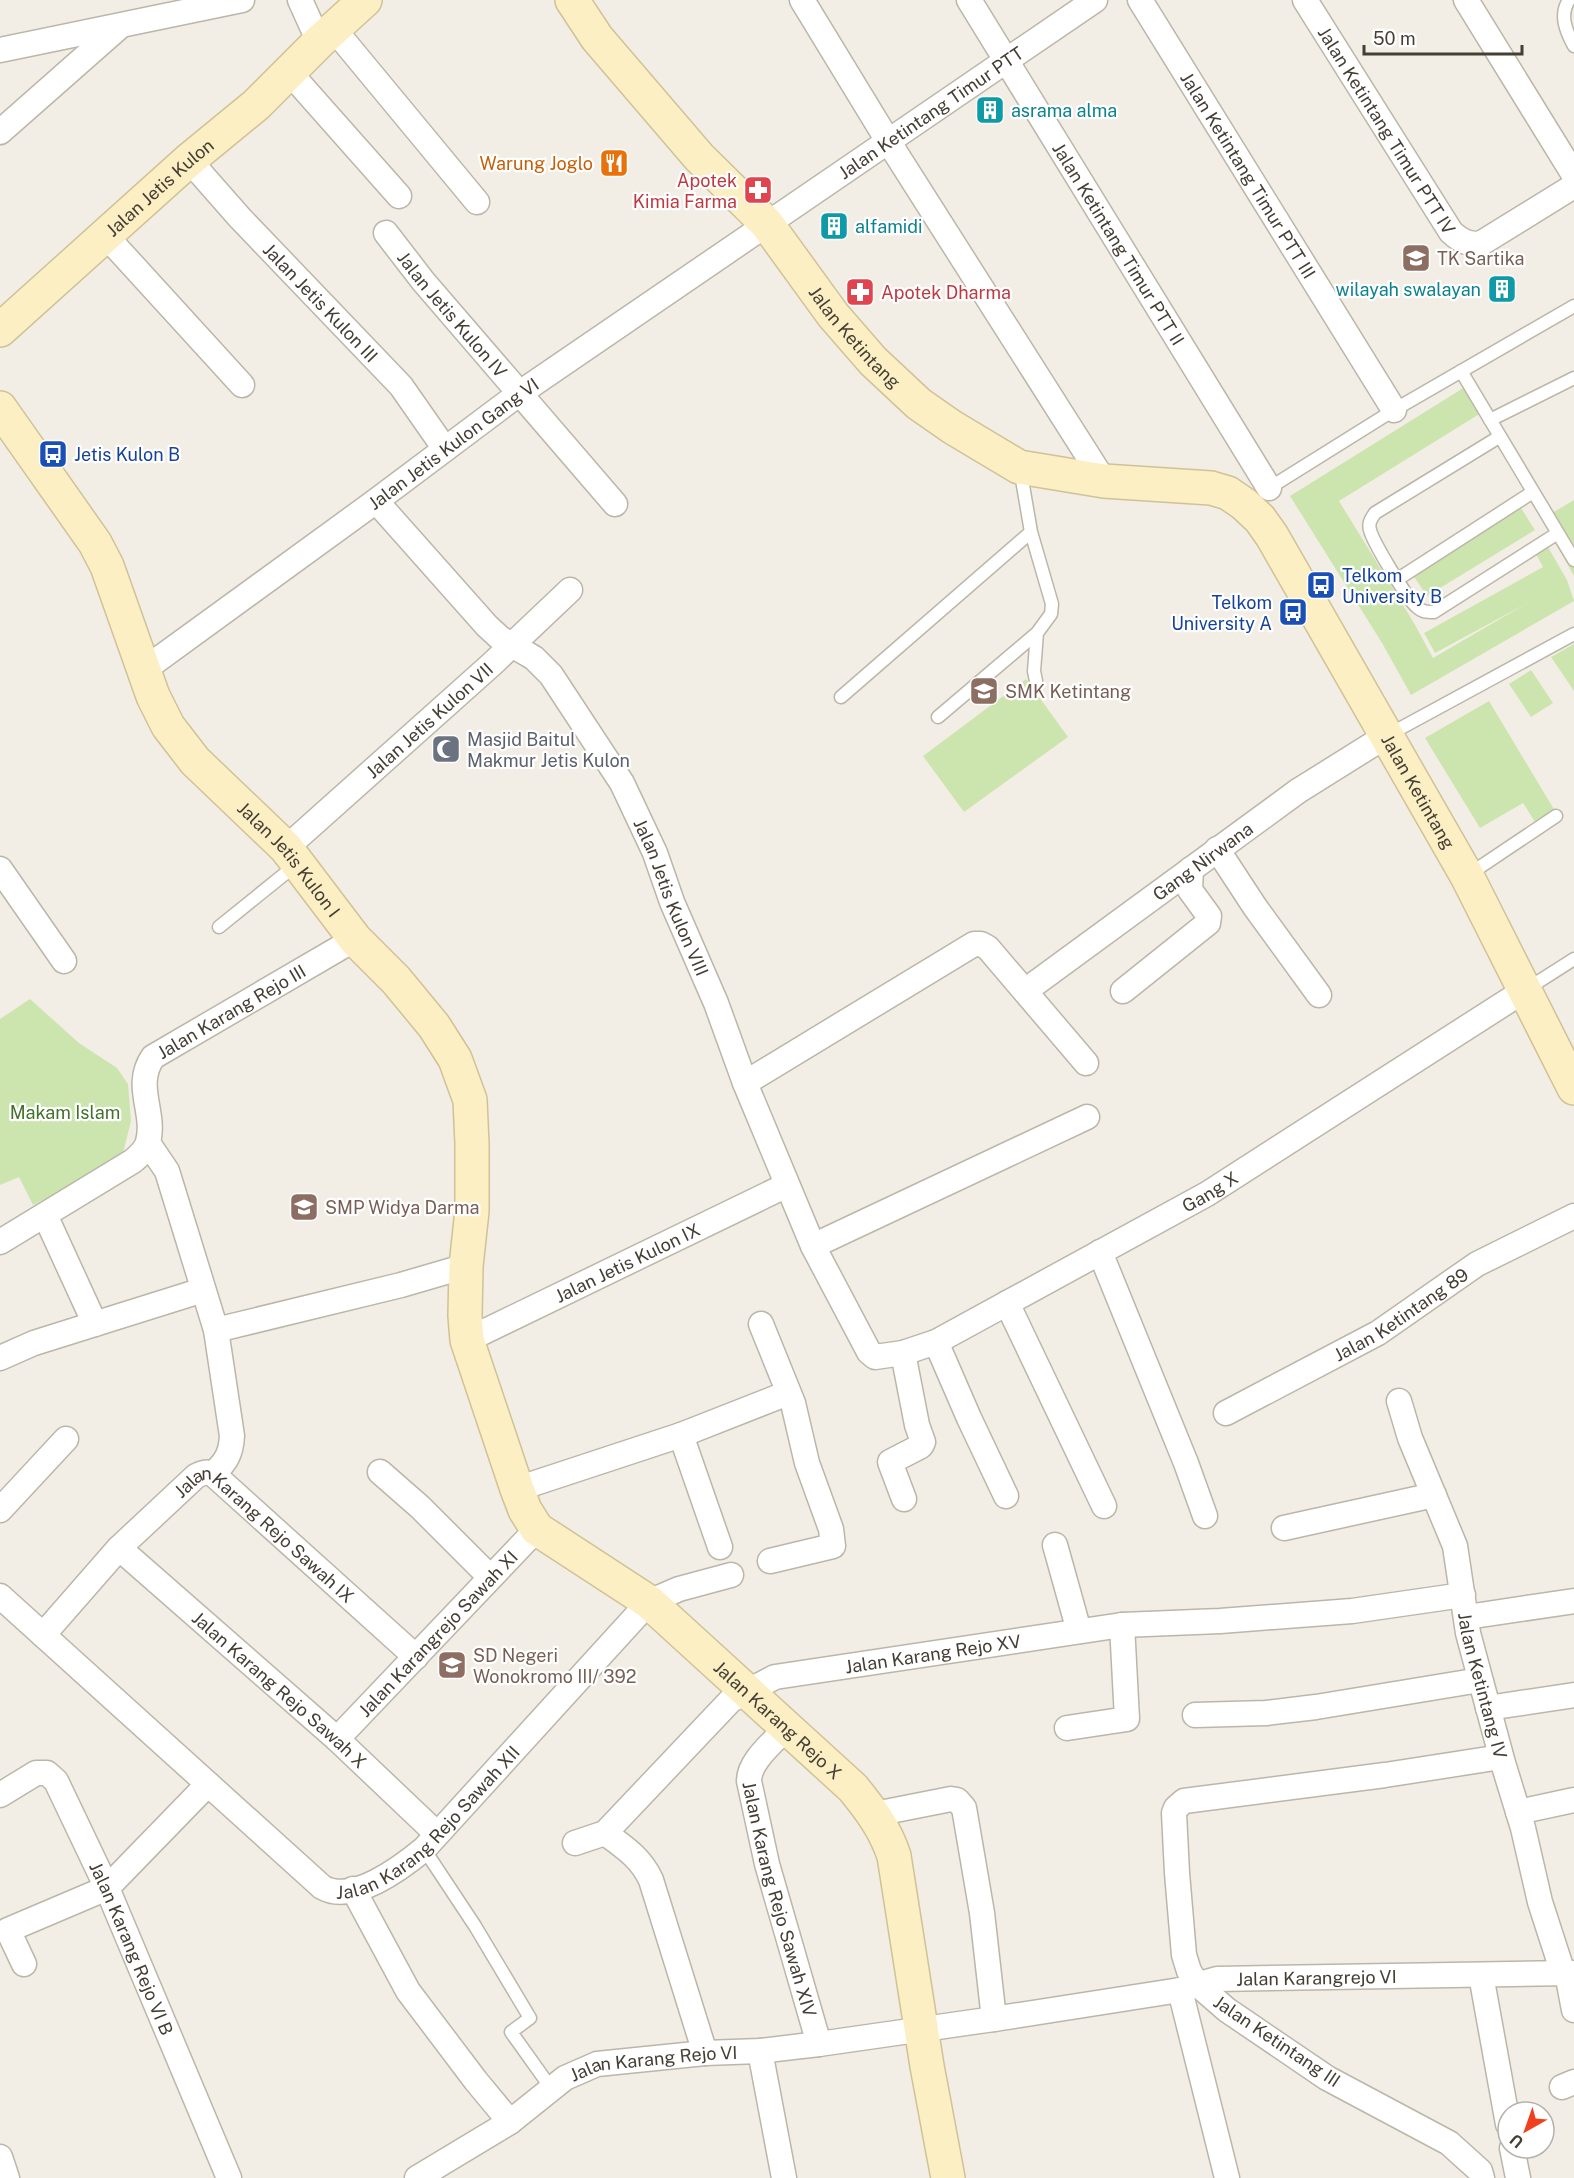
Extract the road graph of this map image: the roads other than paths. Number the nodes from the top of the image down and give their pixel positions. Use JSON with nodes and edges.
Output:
{"nodes":[{"id":1,"x":242,"y":0,"type":"edge"},
{"id":2,"x":300,"y":0,"type":"edge"},
{"id":3,"x":365,"y":0,"type":"edge"},
{"id":4,"x":572,"y":0,"type":"edge"},
{"id":5,"x":802,"y":0,"type":"edge"},
{"id":6,"x":969,"y":0,"type":"edge"},
{"id":7,"x":1095,"y":0,"type":"edge"},
{"id":8,"x":1140,"y":0,"type":"edge"},
{"id":9,"x":1305,"y":0,"type":"edge"},
{"id":10,"x":1466,"y":0,"type":"edge"},
{"id":11,"x":1569,"y":0,"type":"edge"},
{"id":12,"x":120,"y":26,"type":"junction"},
{"id":13,"x":326,"y":35,"type":"junction"},
{"id":14,"x":1574,"y":46,"type":"edge"},
{"id":15,"x":0,"y":50,"type":"edge"},
{"id":16,"x":1006,"y":60,"type":"junction"},
{"id":17,"x":290,"y":73,"type":"junction"},
{"id":18,"x":0,"y":132,"type":"edge"},
{"id":19,"x":888,"y":141,"type":"junction"},
{"id":20,"x":189,"y":160,"type":"junction"},
{"id":21,"x":1574,"y":175,"type":"edge"},
{"id":22,"x":1574,"y":186,"type":"edge"},
{"id":23,"x":399,"y":196,"type":"dead end"},
{"id":24,"x":477,"y":202,"type":"dead end"},
{"id":25,"x":767,"y":224,"type":"junction"},
{"id":26,"x":386,"y":233,"type":"dead end"},
{"id":27,"x":106,"y":236,"type":"junction"},
{"id":28,"x":1574,"y":306,"type":"edge"},
{"id":29,"x":0,"y":330,"type":"edge"},
{"id":30,"x":1461,"y":371,"type":"junction"},
{"id":31,"x":1574,"y":378,"type":"edge"},
{"id":32,"x":242,"y":386,"type":"dead end"},
{"id":33,"x":520,"y":393,"type":"junction"},
{"id":34,"x":0,"y":408,"type":"edge"},
{"id":35,"x":1394,"y":410,"type":"junction"},
{"id":36,"x":1490,"y":420,"type":"junction"},
{"id":37,"x":1499,"y":437,"type":"junction"},
{"id":38,"x":445,"y":449,"type":"junction"},
{"id":39,"x":1019,"y":467,"type":"junction"},
{"id":40,"x":1104,"y":480,"type":"junction"},
{"id":41,"x":1533,"y":492,"type":"junction"},
{"id":42,"x":1257,"y":496,"type":"junction"},
{"id":43,"x":376,"y":501,"type":"junction"},
{"id":44,"x":615,"y":504,"type":"dead end"},
{"id":45,"x":1031,"y":532,"type":"junction"},
{"id":46,"x":1558,"y":533,"type":"junction"},
{"id":47,"x":1574,"y":560,"type":"edge"},
{"id":48,"x":1398,"y":579,"type":"junction"},
{"id":49,"x":570,"y":590,"type":"dead end"},
{"id":50,"x":1037,"y":633,"type":"junction"},
{"id":51,"x":1574,"y":634,"type":"edge"},
{"id":52,"x":512,"y":645,"type":"junction"},
{"id":53,"x":145,"y":669,"type":"junction"},
{"id":54,"x":1036,"y":681,"type":"dead end"},
{"id":55,"x":842,"y":697,"type":"dead end"},
{"id":56,"x":938,"y":717,"type":"dead end"},
{"id":57,"x":1386,"y":736,"type":"junction"},
{"id":58,"x":1556,"y":816,"type":"dead end"},
{"id":59,"x":1217,"y":849,"type":"junction"},
{"id":60,"x":292,"y":856,"type":"junction"},
{"id":61,"x":0,"y":869,"type":"edge"},
{"id":62,"x":1191,"y":869,"type":"junction"},
{"id":63,"x":1467,"y":876,"type":"junction"},
{"id":64,"x":219,"y":927,"type":"dead end"},
{"id":65,"x":355,"y":939,"type":"junction"},
{"id":66,"x":1574,"y":959,"type":"edge"},
{"id":67,"x":64,"y":961,"type":"dead end"},
{"id":68,"x":1525,"y":990,"type":"junction"},
{"id":69,"x":1025,"y":991,"type":"junction"},
{"id":70,"x":1123,"y":991,"type":"dead end"},
{"id":71,"x":1319,"y":994,"type":"dead end"},
{"id":72,"x":1086,"y":1063,"type":"dead end"},
{"id":73,"x":745,"y":1083,"type":"junction"},
{"id":74,"x":1574,"y":1088,"type":"edge"},
{"id":75,"x":1087,"y":1117,"type":"dead end"},
{"id":76,"x":148,"y":1143,"type":"junction"},
{"id":77,"x":787,"y":1185,"type":"junction"},
{"id":78,"x":45,"y":1215,"type":"junction"},
{"id":79,"x":1574,"y":1216,"type":"edge"},
{"id":80,"x":0,"y":1242,"type":"edge"},
{"id":81,"x":813,"y":1246,"type":"junction"},
{"id":82,"x":1100,"y":1252,"type":"junction"},
{"id":83,"x":466,"y":1266,"type":"junction"},
{"id":84,"x":203,"y":1290,"type":"junction"},
{"id":85,"x":1007,"y":1303,"type":"junction"},
{"id":86,"x":95,"y":1324,"type":"junction"},
{"id":87,"x":761,"y":1324,"type":"dead end"},
{"id":88,"x":216,"y":1330,"type":"junction"},
{"id":89,"x":468,"y":1340,"type":"junction"},
{"id":90,"x":936,"y":1342,"type":"junction"},
{"id":91,"x":903,"y":1353,"type":"junction"},
{"id":92,"x":0,"y":1358,"type":"edge"},
{"id":93,"x":875,"y":1358,"type":"joint"},
{"id":94,"x":788,"y":1393,"type":"junction"},
{"id":95,"x":1399,"y":1401,"type":"dead end"},
{"id":96,"x":1226,"y":1413,"type":"dead end"},
{"id":97,"x":681,"y":1435,"type":"junction"},
{"id":98,"x":66,"y":1439,"type":"dead end"},
{"id":99,"x":380,"y":1472,"type":"dead end"},
{"id":100,"x":213,"y":1474,"type":"junction"},
{"id":101,"x":517,"y":1489,"type":"junction"},
{"id":102,"x":1434,"y":1495,"type":"junction"},
{"id":103,"x":1006,"y":1496,"type":"dead end"},
{"id":104,"x":904,"y":1499,"type":"dead end"},
{"id":105,"x":1104,"y":1506,"type":"dead end"},
{"id":106,"x":0,"y":1510,"type":"edge"},
{"id":107,"x":1205,"y":1516,"type":"dead end"},
{"id":108,"x":1284,"y":1528,"type":"dead end"},
{"id":109,"x":537,"y":1529,"type":"junction"},
{"id":110,"x":1055,"y":1545,"type":"dead end"},
{"id":111,"x":720,"y":1547,"type":"dead end"},
{"id":112,"x":119,"y":1548,"type":"junction"},
{"id":113,"x":770,"y":1561,"type":"dead end"},
{"id":114,"x":731,"y":1575,"type":"dead end"},
{"id":115,"x":490,"y":1577,"type":"junction"},
{"id":116,"x":0,"y":1596,"type":"edge"},
{"id":117,"x":1574,"y":1601,"type":"edge"},
{"id":118,"x":649,"y":1602,"type":"junction"},
{"id":119,"x":1465,"y":1606,"type":"junction"},
{"id":120,"x":1122,"y":1625,"type":"junction"},
{"id":121,"x":1079,"y":1631,"type":"junction"},
{"id":122,"x":43,"y":1635,"type":"junction"},
{"id":123,"x":416,"y":1657,"type":"junction"},
{"id":124,"x":1480,"y":1680,"type":"junction"},
{"id":125,"x":746,"y":1691,"type":"junction"},
{"id":126,"x":1574,"y":1695,"type":"edge"},
{"id":127,"x":1488,"y":1708,"type":"junction"},
{"id":128,"x":1195,"y":1715,"type":"dead end"},
{"id":129,"x":786,"y":1728,"type":"junction"},
{"id":130,"x":1067,"y":1728,"type":"dead end"},
{"id":131,"x":337,"y":1739,"type":"junction"},
{"id":132,"x":1501,"y":1757,"type":"junction"},
{"id":133,"x":208,"y":1784,"type":"junction"},
{"id":134,"x":0,"y":1795,"type":"edge"},
{"id":135,"x":1574,"y":1800,"type":"edge"},
{"id":136,"x":1518,"y":1812,"type":"junction"},
{"id":137,"x":875,"y":1814,"type":"junction"},
{"id":138,"x":605,"y":1833,"type":"junction"},
{"id":139,"x":431,"y":1841,"type":"junction"},
{"id":140,"x":574,"y":1843,"type":"dead end"},
{"id":141,"x":107,"y":1888,"type":"junction"},
{"id":142,"x":353,"y":1889,"type":"junction"},
{"id":143,"x":24,"y":1964,"type":"dead end"},
{"id":144,"x":1568,"y":1973,"type":"edge"},
{"id":145,"x":1481,"y":1975,"type":"junction"},
{"id":146,"x":1188,"y":1987,"type":"junction"},
{"id":147,"x":1574,"y":2010,"type":"edge"},
{"id":148,"x":994,"y":2019,"type":"junction"},
{"id":149,"x":921,"y":2029,"type":"junction"},
{"id":150,"x":819,"y":2044,"type":"junction"},
{"id":151,"x":760,"y":2051,"type":"junction"},
{"id":152,"x":705,"y":2053,"type":"junction"},
{"id":153,"x":551,"y":2088,"type":"junction"},
{"id":154,"x":1504,"y":2100,"type":"edge"},
{"id":155,"x":510,"y":2122,"type":"junction"},
{"id":156,"x":0,"y":2157,"type":"edge"},
{"id":157,"x":1514,"y":2160,"type":"edge"},
{"id":158,"x":1485,"y":2176,"type":"edge"},
{"id":159,"x":7,"y":2178,"type":"edge"},
{"id":160,"x":229,"y":2178,"type":"edge"},
{"id":161,"x":417,"y":2178,"type":"edge"},
{"id":162,"x":784,"y":2178,"type":"edge"},
{"id":163,"x":948,"y":2178,"type":"edge"},
{"id":164,"x":1227,"y":2178,"type":"edge"},
{"id":165,"x":1518,"y":2178,"type":"edge"}],
"edges":[{"from":1,"to":12,"type":"street"},
{"from":2,"to":13,"type":"street"},
{"from":3,"to":13,"type":"street","name":"Jalan Jetis Kulon"},
{"from":4,"to":25,"type":"street","name":"Jalan Ketintang"},
{"from":5,"to":19,"type":"street"},
{"from":6,"to":16,"type":"street","name":"Jalan Ketintang Timur PTT II"},
{"from":7,"to":16,"type":"street","name":"Jalan Ketintang Timur PTT"},
{"from":8,"to":35,"type":"street","name":"Jalan Ketintang Timur PTT III"},
{"from":9,"to":22,"type":"street","name":"Jalan Ketintang Timur PTT IV"},
{"from":10,"to":21,"type":"street"},
{"from":11,"to":14,"type":"lane"},
{"from":12,"to":15,"type":"street"},
{"from":12,"to":18,"type":"street"},
{"from":13,"to":17,"type":"street","name":"Jalan Jetis Kulon"},
{"from":13,"to":24,"type":"street"},
{"from":16,"to":19,"type":"street","name":"Jalan Ketintang Timur PTT"},
{"from":16,"to":42,"type":"street","name":"Jalan Ketintang Timur PTT II"},
{"from":17,"to":20,"type":"street","name":"Jalan Jetis Kulon"},
{"from":17,"to":23,"type":"street"},
{"from":19,"to":25,"type":"street","name":"Jalan Ketintang Timur PTT"},
{"from":19,"to":40,"type":"street"},
{"from":20,"to":27,"type":"street","name":"Jalan Jetis Kulon"},
{"from":20,"to":38,"type":"street","name":"Jalan Jetis Kulon III"},
{"from":25,"to":33,"type":"street","name":"Jalan Jetis Kulon Gang VI"},
{"from":25,"to":39,"type":"street","name":"Jalan Ketintang"},
{"from":26,"to":33,"type":"street","name":"Jalan Jetis Kulon IV"},
{"from":27,"to":29,"type":"street","name":"Jalan Jetis Kulon"},
{"from":27,"to":32,"type":"street"},
{"from":28,"to":30,"type":"lane"},
{"from":30,"to":35,"type":"lane"},
{"from":30,"to":36,"type":"lane"},
{"from":31,"to":36,"type":"lane"},
{"from":33,"to":38,"type":"street","name":"Jalan Jetis Kulon Gang VI"},
{"from":33,"to":44,"type":"street","name":"Jalan Jetis Kulon IV"},
{"from":34,"to":53,"type":"street","name":"Jalan Jetis Kulon I"},
{"from":35,"to":42,"type":"lane"},
{"from":36,"to":37,"type":"lane"},
{"from":37,"to":41,"type":"lane"},
{"from":37,"to":48,"type":"lane"},
{"from":38,"to":43,"type":"street","name":"Jalan Jetis Kulon Gang VI"},
{"from":39,"to":40,"type":"street","name":"Jalan Ketintang"},
{"from":39,"to":45,"type":"lane"},
{"from":40,"to":42,"type":"street","name":"Jalan Ketintang"},
{"from":41,"to":46,"type":"lane"},
{"from":41,"to":48,"type":"lane"},
{"from":42,"to":57,"type":"street","name":"Jalan Ketintang"},
{"from":43,"to":52,"type":"street","name":"Jalan Jetis Kulon VIII"},
{"from":43,"to":53,"type":"street","name":"Jalan Jetis Kulon Gang VI"},
{"from":45,"to":50,"type":"lane"},
{"from":45,"to":55,"type":"lane"},
{"from":46,"to":47,"type":"lane"},
{"from":46,"to":48,"type":"lane"},
{"from":49,"to":52,"type":"street","name":"Jalan Jetis Kulon VII"},
{"from":50,"to":54,"type":"lane"},
{"from":50,"to":56,"type":"lane"},
{"from":51,"to":57,"type":"lane"},
{"from":52,"to":60,"type":"street","name":"Jalan Jetis Kulon VII"},
{"from":52,"to":73,"type":"street","name":"Jalan Jetis Kulon VIII"},
{"from":53,"to":60,"type":"street","name":"Jalan Jetis Kulon I"},
{"from":57,"to":59,"type":"street","name":"Gang Nirwana"},
{"from":57,"to":63,"type":"street","name":"Jalan Ketintang"},
{"from":58,"to":63,"type":"lane"},
{"from":59,"to":62,"type":"street","name":"Gang Nirwana"},
{"from":59,"to":71,"type":"street"},
{"from":60,"to":64,"type":"lane"},
{"from":60,"to":65,"type":"street","name":"Jalan Jetis Kulon I"},
{"from":61,"to":67,"type":"street"},
{"from":62,"to":69,"type":"street","name":"Gang Nirwana"},
{"from":62,"to":70,"type":"street"},
{"from":63,"to":68,"type":"street","name":"Jalan Ketintang"},
{"from":65,"to":76,"type":"street","name":"Jalan Karang Rejo III"},
{"from":65,"to":83,"type":"street","name":"Jalan Jetis Kulon I"},
{"from":66,"to":68,"type":"lane"},
{"from":68,"to":74,"type":"street","name":"Jalan Ketintang"},
{"from":68,"to":82,"type":"street","name":"Gang X"},
{"from":69,"to":72,"type":"street"},
{"from":69,"to":73,"type":"street"},
{"from":73,"to":77,"type":"street","name":"Jalan Jetis Kulon VIII"},
{"from":75,"to":81,"type":"street"},
{"from":76,"to":78,"type":"street"},
{"from":76,"to":84,"type":"street"},
{"from":77,"to":81,"type":"street","name":"Jalan Jetis Kulon VIII"},
{"from":77,"to":89,"type":"street","name":"Jalan Jetis Kulon IX"},
{"from":78,"to":80,"type":"street"},
{"from":78,"to":86,"type":"street"},
{"from":79,"to":96,"type":"street","name":"Jalan Ketintang 89"},
{"from":81,"to":93,"type":"street","name":"Jalan Jetis Kulon VIII"},
{"from":82,"to":85,"type":"street","name":"Gang X"},
{"from":82,"to":107,"type":"street"},
{"from":83,"to":88,"type":"street"},
{"from":83,"to":89,"type":"street","name":"Jalan Jetis Kulon I"},
{"from":84,"to":86,"type":"street"},
{"from":84,"to":88,"type":"street"},
{"from":85,"to":90,"type":"street","name":"Gang X"},
{"from":85,"to":105,"type":"street"},
{"from":86,"to":92,"type":"street"},
{"from":87,"to":94,"type":"street"},
{"from":88,"to":100,"type":"street"},
{"from":89,"to":101,"type":"street","name":"Jalan Karang Rejo X"},
{"from":90,"to":91,"type":"street","name":"Gang X"},
{"from":90,"to":103,"type":"street"},
{"from":91,"to":93,"type":"street","name":"Gang X"},
{"from":91,"to":104,"type":"street"},
{"from":94,"to":97,"type":"street"},
{"from":94,"to":113,"type":"street"},
{"from":95,"to":102,"type":"street","name":"Jalan Ketintang IV"},
{"from":97,"to":101,"type":"street"},
{"from":97,"to":111,"type":"street"},
{"from":98,"to":106,"type":"street"},
{"from":99,"to":115,"type":"street"},
{"from":100,"to":112,"type":"street","name":"Jalan Karang Rejo Sawah IX"},
{"from":100,"to":123,"type":"street","name":"Jalan Karang Rejo Sawah IX"},
{"from":101,"to":109,"type":"street","name":"Jalan Karang Rejo X"},
{"from":102,"to":108,"type":"street"},
{"from":102,"to":119,"type":"street","name":"Jalan Ketintang IV"},
{"from":109,"to":115,"type":"street","name":"Jalan Karangrejo Sawah XI"},
{"from":109,"to":118,"type":"street","name":"Jalan Karang Rejo X"},
{"from":110,"to":121,"type":"street"},
{"from":112,"to":122,"type":"street","name":"Jalan Karang Rejo Sawah IX"},
{"from":112,"to":131,"type":"street","name":"Jalan Karang Rejo Sawah X"},
{"from":114,"to":118,"type":"street"},
{"from":115,"to":123,"type":"street","name":"Jalan Karangrejo Sawah XI"},
{"from":116,"to":122,"type":"street","name":"Jalan Karang Rejo Sawah XII"},
{"from":117,"to":119,"type":"street","name":"Jalan Karang Rejo XV"},
{"from":118,"to":125,"type":"street","name":"Jalan Karang Rejo X"},
{"from":118,"to":139,"type":"street","name":"Jalan Karang Rejo Sawah XII"},
{"from":119,"to":120,"type":"street","name":"Jalan Karang Rejo XV"},
{"from":119,"to":124,"type":"street","name":"Jalan Ketintang IV"},
{"from":120,"to":121,"type":"street","name":"Jalan Karang Rejo XV"},
{"from":120,"to":130,"type":"street"},
{"from":121,"to":125,"type":"street","name":"Jalan Karang Rejo XV"},
{"from":122,"to":133,"type":"street","name":"Jalan Karang Rejo Sawah XII"},
{"from":123,"to":131,"type":"street","name":"Jalan Karangrejo Sawah XI"},
{"from":124,"to":127,"type":"street","name":"Jalan Ketintang IV"},
{"from":124,"to":128,"type":"street"},
{"from":125,"to":129,"type":"street","name":"Jalan Karang Rejo X"},
{"from":125,"to":138,"type":"street","name":"Jalan Karang Rejo XV"},
{"from":126,"to":127,"type":"street"},
{"from":127,"to":132,"type":"street","name":"Jalan Ketintang IV"},
{"from":129,"to":137,"type":"street","name":"Jalan Karang Rejo X"},
{"from":129,"to":150,"type":"street","name":"Jalan Karang Rejo Sawah XIV"},
{"from":131,"to":139,"type":"street","name":"Jalan Karang Rejo Sawah X"},
{"from":132,"to":136,"type":"street","name":"Jalan Ketintang IV"},
{"from":132,"to":146,"type":"street","name":"Jalan Ketintang III"},
{"from":133,"to":141,"type":"street"},
{"from":133,"to":142,"type":"street","name":"Jalan Karang Rejo Sawah XII"},
{"from":134,"to":141,"type":"street","name":"Jalan Karang Rejo VI B"},
{"from":135,"to":136,"type":"street"},
{"from":136,"to":144,"type":"street","name":"Jalan Ketintang IV"},
{"from":137,"to":148,"type":"street"},
{"from":137,"to":149,"type":"street","name":"Jalan Karang Rejo X"},
{"from":138,"to":140,"type":"street"},
{"from":138,"to":152,"type":"street"},
{"from":139,"to":142,"type":"street","name":"Jalan Karang Rejo Sawah XII"},
{"from":139,"to":153,"type":"lane"},
{"from":141,"to":143,"type":"street"},
{"from":141,"to":160,"type":"street","name":"Jalan Karang Rejo VI B"},
{"from":142,"to":155,"type":"street"},
{"from":144,"to":145,"type":"street","name":"Jalan Karangrejo VI"},
{"from":144,"to":147,"type":"street","name":"Jalan Ketintang IV"},
{"from":145,"to":146,"type":"street","name":"Jalan Karangrejo VI"},
{"from":145,"to":154,"type":"street"},
{"from":146,"to":148,"type":"street","name":"Jalan Karangrejo VI"},
{"from":146,"to":158,"type":"street","name":"Jalan Ketintang III"},
{"from":146,"to":164,"type":"street"},
{"from":148,"to":149,"type":"street","name":"Jalan Karangrejo VI"},
{"from":149,"to":150,"type":"street","name":"Jalan Karang Rejo VI"},
{"from":149,"to":163,"type":"street","name":"Jalan Karang Rejo X"},
{"from":150,"to":151,"type":"street","name":"Jalan Karang Rejo VI"},
{"from":151,"to":152,"type":"street","name":"Jalan Karang Rejo VI"},
{"from":151,"to":162,"type":"street"},
{"from":152,"to":153,"type":"street","name":"Jalan Karang Rejo VI"},
{"from":153,"to":155,"type":"street","name":"Jalan Karang Rejo VI"},
{"from":155,"to":161,"type":"street","name":"Jalan Karang Rejo VI"},
{"from":156,"to":159,"type":"street"},
{"from":157,"to":165,"type":"street"}]}
